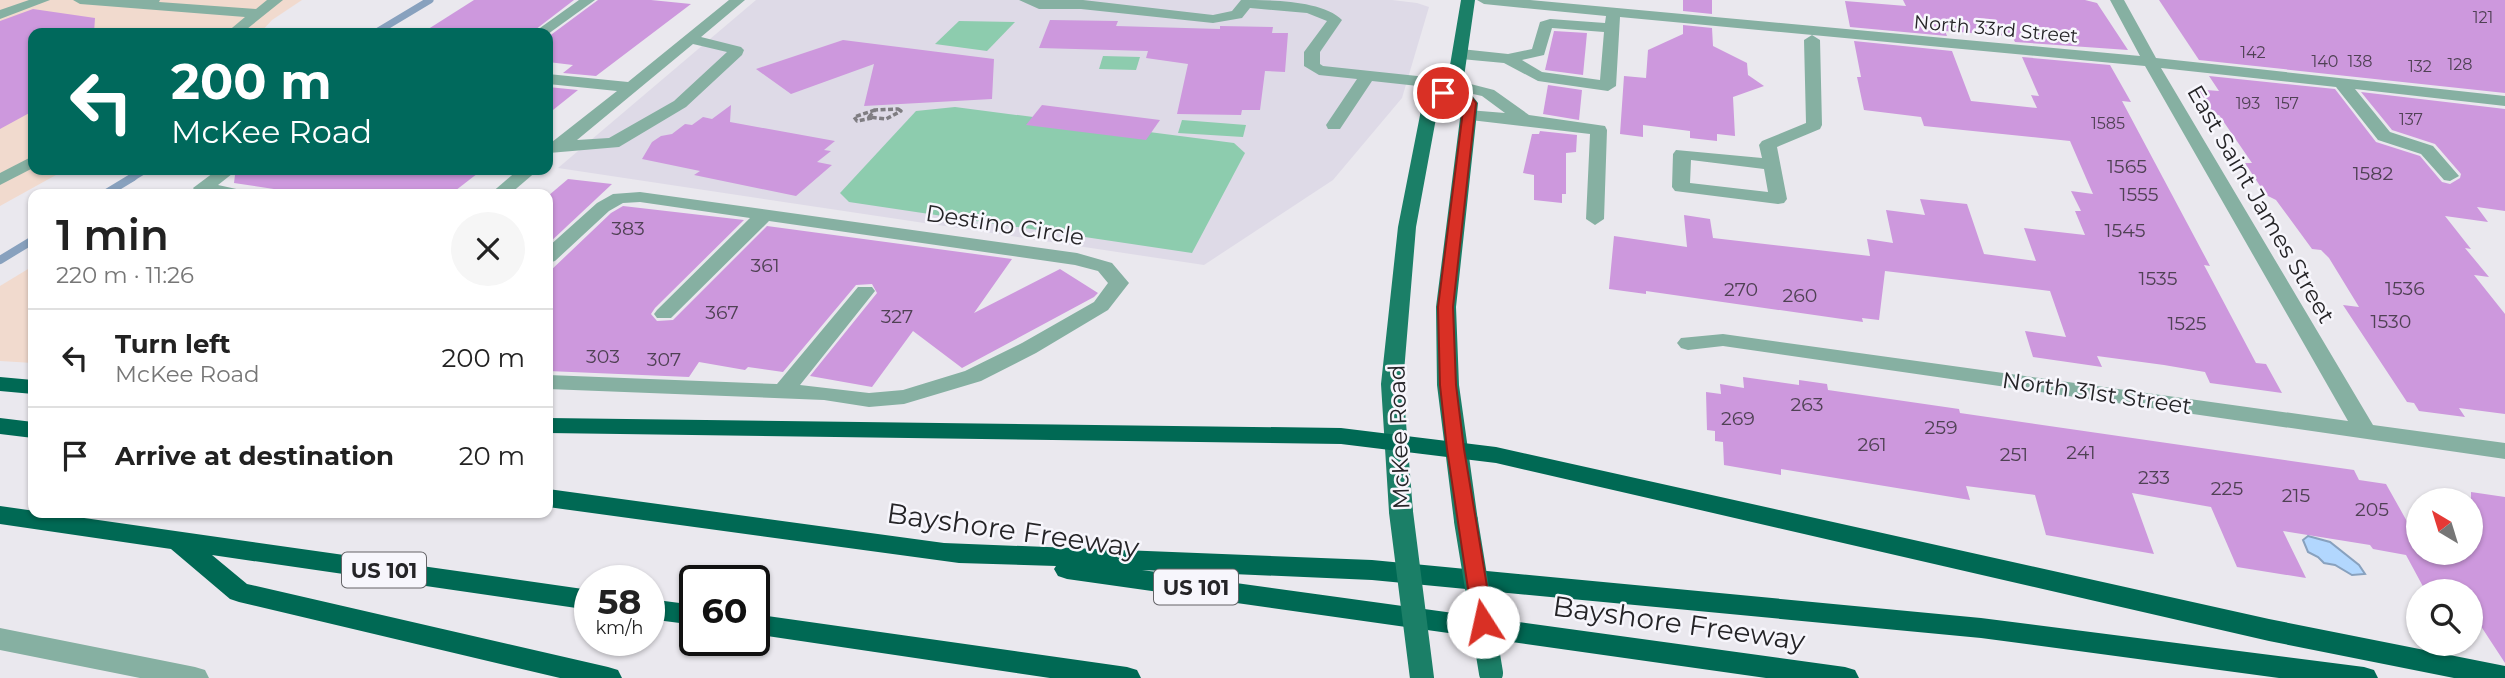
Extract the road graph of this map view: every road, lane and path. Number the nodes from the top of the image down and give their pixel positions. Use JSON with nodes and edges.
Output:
{"nodes":[{"id":1,"x":43,"y":0,"type":"edge"},
{"id":2,"x":79,"y":0,"type":"edge"},
{"id":3,"x":276,"y":0,"type":"edge"},
{"id":4,"x":588,"y":0,"type":"edge"},
{"id":5,"x":738,"y":0,"type":"edge"},
{"id":6,"x":1026,"y":0,"type":"edge"},
{"id":7,"x":1468,"y":0,"type":"edge"},
{"id":8,"x":1484,"y":0,"type":"edge"},
{"id":9,"x":2118,"y":0,"type":"edge"},
{"id":10,"x":1247,"y":1,"type":"edge"},
{"id":11,"x":1076,"y":2,"type":"edge"},
{"id":12,"x":148,"y":3,"type":"edge"},
{"id":13,"x":257,"y":13,"type":"junction"},
{"id":14,"x":0,"y":15,"type":"edge"},
{"id":15,"x":1612,"y":20,"type":"junction"},
{"id":16,"x":239,"y":28,"type":"edge"},
{"id":17,"x":547,"y":28,"type":"edge"},
{"id":18,"x":690,"y":39,"type":"junction"},
{"id":19,"x":1812,"y":40,"type":"dead end"},
{"id":20,"x":1461,"y":54,"type":"junction"},
{"id":21,"x":1508,"y":59,"type":"junction"},
{"id":22,"x":2150,"y":62,"type":"junction"},
{"id":23,"x":1367,"y":76,"type":"junction"},
{"id":24,"x":553,"y":80,"type":"edge"},
{"id":25,"x":2341,"y":83,"type":"junction"},
{"id":26,"x":1455,"y":85,"type":"junction"},
{"id":27,"x":630,"y":88,"type":"junction"},
{"id":28,"x":2505,"y":101,"type":"edge"},
{"id":29,"x":875,"y":110,"type":"junction"},
{"id":30,"x":1468,"y":115,"type":"junction"},
{"id":31,"x":872,"y":118,"type":"junction"},
{"id":32,"x":1524,"y":119,"type":"junction"},
{"id":33,"x":1334,"y":125,"type":"dead end"},
{"id":34,"x":553,"y":151,"type":"edge"},
{"id":35,"x":28,"y":164,"type":"edge"},
{"id":36,"x":1772,"y":165,"type":"junction"},
{"id":37,"x":221,"y":175,"type":"edge"},
{"id":38,"x":523,"y":175,"type":"edge"},
{"id":39,"x":2450,"y":176,"type":"dead end"},
{"id":40,"x":0,"y":180,"type":"edge"},
{"id":41,"x":208,"y":189,"type":"edge"},
{"id":42,"x":505,"y":189,"type":"edge"},
{"id":43,"x":765,"y":214,"type":"junction"},
{"id":44,"x":1595,"y":219,"type":"dead end"},
{"id":45,"x":553,"y":252,"type":"edge"},
{"id":46,"x":865,"y":291,"type":"dead end"},
{"id":47,"x":664,"y":314,"type":"dead end"},
{"id":48,"x":1688,"y":343,"type":"dead end"},
{"id":49,"x":553,"y":382,"type":"edge"},
{"id":50,"x":0,"y":384,"type":"edge"},
{"id":51,"x":28,"y":387,"type":"edge"},
{"id":52,"x":783,"y":391,"type":"junction"},
{"id":53,"x":553,"y":425,"type":"edge"},
{"id":54,"x":0,"y":426,"type":"edge"},
{"id":55,"x":28,"y":429,"type":"edge"},
{"id":56,"x":2365,"y":431,"type":"junction"},
{"id":57,"x":1399,"y":443,"type":"junction"},
{"id":58,"x":1455,"y":449,"type":"junction"},
{"id":59,"x":2505,"y":451,"type":"edge"},
{"id":60,"x":553,"y":499,"type":"edge"},
{"id":61,"x":0,"y":515,"type":"edge"},
{"id":62,"x":177,"y":540,"type":"junction"},
{"id":63,"x":944,"y":552,"type":"junction"},
{"id":64,"x":574,"y":598,"type":"edge"},
{"id":65,"x":770,"y":626,"type":"edge"},
{"id":66,"x":0,"y":639,"type":"edge"},
{"id":67,"x":2505,"y":677,"type":"edge"},
{"id":68,"x":195,"y":678,"type":"edge"},
{"id":69,"x":608,"y":678,"type":"edge"},
{"id":70,"x":1127,"y":678,"type":"edge"},
{"id":71,"x":1422,"y":678,"type":"edge"},
{"id":72,"x":1492,"y":678,"type":"edge"},
{"id":73,"x":1845,"y":678,"type":"edge"},
{"id":74,"x":2364,"y":678,"type":"edge"}],
"edges":[{"from":1,"to":14,"type":"street"},
{"from":2,"to":12,"type":"street"},
{"from":3,"to":13,"type":"street"},
{"from":4,"to":17,"type":"street"},
{"from":5,"to":18,"type":"street"},
{"from":6,"to":11,"type":"street"},
{"from":7,"to":20,"type":"main road"},
{"from":8,"to":15,"type":"street","name":"North 33rd Street"},
{"from":9,"to":22,"type":"street","name":"East Saint James Street"},
{"from":10,"to":11,"type":"street"},
{"from":10,"to":23,"type":"street"},
{"from":12,"to":13,"type":"street"},
{"from":13,"to":16,"type":"street"},
{"from":15,"to":21,"type":"street"},
{"from":15,"to":21,"type":"street"},
{"from":15,"to":22,"type":"street","name":"North 33rd Street"},
{"from":18,"to":27,"type":"street"},
{"from":18,"to":34,"type":"street"},
{"from":19,"to":36,"type":"street"},
{"from":20,"to":21,"type":"street"},
{"from":20,"to":26,"type":"main road"},
{"from":22,"to":25,"type":"street","name":"North 33rd Street"},
{"from":22,"to":56,"type":"street","name":"East Saint James Street"},
{"from":23,"to":26,"type":"street"},
{"from":23,"to":33,"type":"street"},
{"from":24,"to":27,"type":"street"},
{"from":25,"to":28,"type":"street","name":"North 33rd Street"},
{"from":25,"to":39,"type":"street"},
{"from":26,"to":30,"type":"main road"},
{"from":26,"to":32,"type":"street"},
{"from":26,"to":57,"type":"main road","name":"McKee Road"},
{"from":27,"to":34,"type":"street"},
{"from":29,"to":31,"type":"path"},
{"from":29,"to":31,"type":"path"},
{"from":29,"to":31,"type":"path"},
{"from":30,"to":32,"type":"street"},
{"from":30,"to":58,"type":"main road"},
{"from":32,"to":44,"type":"street"},
{"from":35,"to":40,"type":"street"},
{"from":36,"to":36,"type":"street"},
{"from":37,"to":41,"type":"street"},
{"from":38,"to":42,"type":"street"},
{"from":43,"to":45,"type":"street","name":"Destino Circle"},
{"from":43,"to":47,"type":"street"},
{"from":43,"to":52,"type":"street","name":"Destino Circle"},
{"from":46,"to":52,"type":"street"},
{"from":48,"to":56,"type":"street","name":"North 31st Street"},
{"from":49,"to":52,"type":"street","name":"Destino Circle"},
{"from":50,"to":51,"type":"highway"},
{"from":53,"to":57,"type":"highway"},
{"from":54,"to":55,"type":"highway"},
{"from":56,"to":59,"type":"street","name":"North 31st Street"},
{"from":57,"to":58,"type":"highway"},
{"from":57,"to":71,"type":"main road","name":"McKee Road","bridge":true},
{"from":58,"to":67,"type":"highway"},
{"from":58,"to":72,"type":"main road","bridge":true},
{"from":60,"to":63,"type":"highway","name":"Bayshore Freeway","number":"US 101"},
{"from":61,"to":62,"type":"highway","number":"US 101"},
{"from":62,"to":64,"type":"highway","number":"US 101"},
{"from":62,"to":69,"type":"highway"},
{"from":63,"to":73,"type":"highway","name":"Bayshore Freeway","number":"US 101"},
{"from":63,"to":74,"type":"highway"},
{"from":65,"to":70,"type":"highway"},
{"from":66,"to":68,"type":"street"}]}
